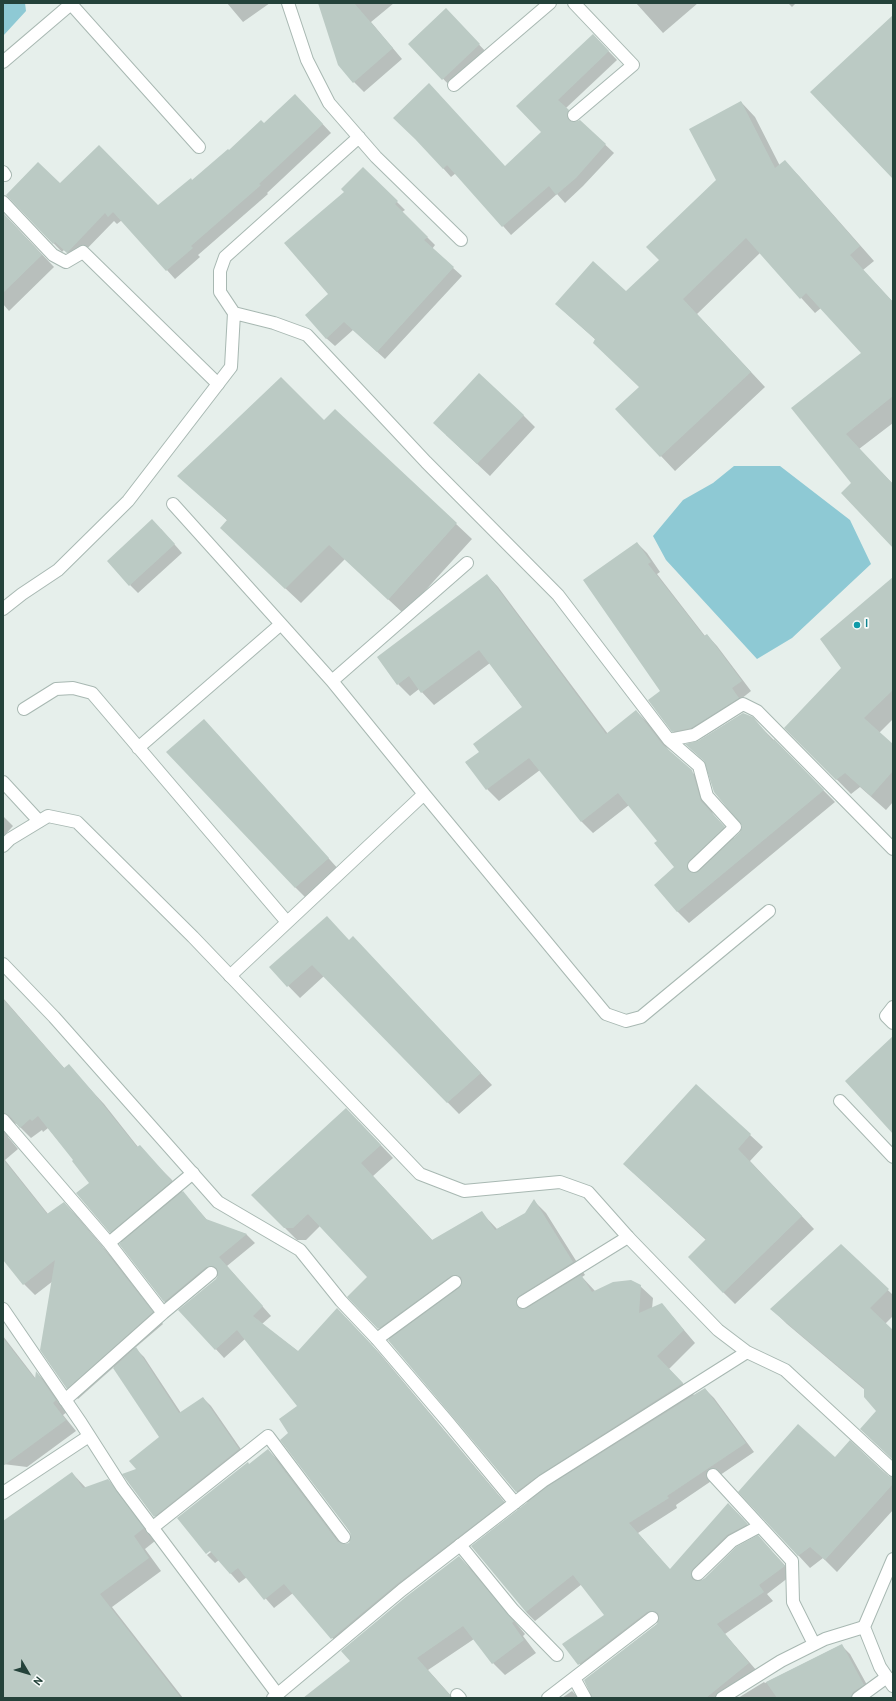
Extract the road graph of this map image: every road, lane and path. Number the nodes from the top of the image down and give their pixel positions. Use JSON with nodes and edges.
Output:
{"nodes":[{"id":1,"x":288,"y":3,"type":"edge"},
{"id":2,"x":550,"y":3,"type":"edge"},
{"id":3,"x":574,"y":3,"type":"edge"},
{"id":4,"x":71,"y":4,"type":"edge"},
{"id":5,"x":3,"y":62,"type":"edge"},
{"id":6,"x":454,"y":86,"type":"dead end"},
{"id":7,"x":574,"y":115,"type":"dead end"},
{"id":8,"x":359,"y":137,"type":"junction"},
{"id":9,"x":199,"y":147,"type":"dead end"},
{"id":10,"x":3,"y":202,"type":"edge"},
{"id":11,"x":461,"y":240,"type":"dead end"},
{"id":12,"x":234,"y":312,"type":"junction"},
{"id":13,"x":218,"y":384,"type":"junction"},
{"id":14,"x":173,"y":504,"type":"dead end"},
{"id":15,"x":467,"y":563,"type":"dead end"},
{"id":16,"x":3,"y":609,"type":"edge"},
{"id":17,"x":281,"y":624,"type":"junction"},
{"id":18,"x":332,"y":681,"type":"junction"},
{"id":19,"x":24,"y":709,"type":"dead end"},
{"id":20,"x":669,"y":740,"type":"junction"},
{"id":21,"x":138,"y":748,"type":"junction"},
{"id":22,"x":3,"y":782,"type":"edge"},
{"id":23,"x":424,"y":794,"type":"junction"},
{"id":24,"x":39,"y":822,"type":"junction"},
{"id":25,"x":3,"y":846,"type":"edge"},
{"id":26,"x":893,"y":849,"type":"edge"},
{"id":27,"x":694,"y":866,"type":"dead end"},
{"id":28,"x":769,"y":912,"type":"dead end"},
{"id":29,"x":287,"y":922,"type":"junction"},
{"id":30,"x":3,"y":964,"type":"edge"},
{"id":31,"x":230,"y":976,"type":"junction"},
{"id":32,"x":893,"y":1007,"type":"edge"},
{"id":33,"x":893,"y":1023,"type":"edge"},
{"id":34,"x":840,"y":1101,"type":"dead end"},
{"id":35,"x":3,"y":1120,"type":"edge"},
{"id":36,"x":893,"y":1157,"type":"edge"},
{"id":37,"x":193,"y":1173,"type":"junction"},
{"id":38,"x":628,"y":1237,"type":"junction"},
{"id":39,"x":109,"y":1243,"type":"junction"},
{"id":40,"x":212,"y":1273,"type":"dead end"},
{"id":41,"x":455,"y":1282,"type":"dead end"},
{"id":42,"x":523,"y":1302,"type":"dead end"},
{"id":43,"x":3,"y":1309,"type":"edge"},
{"id":44,"x":163,"y":1314,"type":"junction"},
{"id":45,"x":377,"y":1339,"type":"junction"},
{"id":46,"x":747,"y":1352,"type":"junction"},
{"id":47,"x":65,"y":1400,"type":"junction"},
{"id":48,"x":89,"y":1436,"type":"junction"},
{"id":49,"x":893,"y":1470,"type":"edge"},
{"id":50,"x":713,"y":1475,"type":"dead end"},
{"id":51,"x":3,"y":1493,"type":"edge"},
{"id":52,"x":515,"y":1503,"type":"junction"},
{"id":53,"x":760,"y":1526,"type":"junction"},
{"id":54,"x":152,"y":1528,"type":"junction"},
{"id":55,"x":344,"y":1537,"type":"dead end"},
{"id":56,"x":460,"y":1545,"type":"junction"},
{"id":57,"x":893,"y":1559,"type":"edge"},
{"id":58,"x":698,"y":1574,"type":"dead end"},
{"id":59,"x":652,"y":1618,"type":"dead end"},
{"id":60,"x":864,"y":1627,"type":"junction"},
{"id":61,"x":814,"y":1644,"type":"junction"},
{"id":62,"x":557,"y":1655,"type":"dead end"},
{"id":63,"x":574,"y":1678,"type":"junction"},
{"id":64,"x":890,"y":1682,"type":"edge"},
{"id":65,"x":275,"y":1696,"type":"edge"},
{"id":66,"x":548,"y":1698,"type":"edge"},
{"id":67,"x":585,"y":1698,"type":"edge"},
{"id":68,"x":722,"y":1698,"type":"edge"},
{"id":69,"x":858,"y":1698,"type":"edge"}],
"edges":[{"from":1,"to":8,"type":"street"},
{"from":2,"to":6,"type":"street"},
{"from":3,"to":7,"type":"street"},
{"from":4,"to":5,"type":"street"},
{"from":4,"to":9,"type":"street"},
{"from":8,"to":11,"type":"street"},
{"from":8,"to":12,"type":"street"},
{"from":10,"to":13,"type":"street"},
{"from":12,"to":13,"type":"street"},
{"from":12,"to":20,"type":"street"},
{"from":13,"to":16,"type":"street"},
{"from":14,"to":17,"type":"street"},
{"from":15,"to":18,"type":"street"},
{"from":17,"to":18,"type":"street"},
{"from":17,"to":21,"type":"street"},
{"from":18,"to":23,"type":"street"},
{"from":19,"to":21,"type":"street"},
{"from":20,"to":26,"type":"street"},
{"from":20,"to":27,"type":"street"},
{"from":21,"to":29,"type":"street"},
{"from":22,"to":24,"type":"street"},
{"from":23,"to":28,"type":"street"},
{"from":23,"to":29,"type":"street"},
{"from":24,"to":25,"type":"street"},
{"from":24,"to":31,"type":"street"},
{"from":29,"to":31,"type":"street"},
{"from":30,"to":37,"type":"street"},
{"from":31,"to":38,"type":"street"},
{"from":32,"to":33,"type":"street"},
{"from":34,"to":36,"type":"street"},
{"from":35,"to":39,"type":"street"},
{"from":37,"to":39,"type":"street"},
{"from":37,"to":45,"type":"street"},
{"from":38,"to":42,"type":"street"},
{"from":38,"to":46,"type":"street"},
{"from":39,"to":44,"type":"street"},
{"from":40,"to":44,"type":"street"},
{"from":41,"to":45,"type":"street"},
{"from":43,"to":47,"type":"street"},
{"from":44,"to":47,"type":"street"},
{"from":45,"to":52,"type":"street"},
{"from":46,"to":49,"type":"street"},
{"from":46,"to":52,"type":"street"},
{"from":47,"to":48,"type":"street"},
{"from":48,"to":51,"type":"street"},
{"from":48,"to":54,"type":"street"},
{"from":50,"to":53,"type":"street"},
{"from":52,"to":56,"type":"street"},
{"from":53,"to":58,"type":"street"},
{"from":53,"to":61,"type":"street"},
{"from":54,"to":55,"type":"street"},
{"from":54,"to":65,"type":"street"},
{"from":56,"to":62,"type":"street"},
{"from":56,"to":65,"type":"street"},
{"from":57,"to":60,"type":"street"},
{"from":59,"to":63,"type":"street"},
{"from":60,"to":61,"type":"street"},
{"from":60,"to":64,"type":"street"},
{"from":61,"to":68,"type":"street"},
{"from":63,"to":66,"type":"street"},
{"from":63,"to":67,"type":"street"},
{"from":64,"to":69,"type":"street"}]}
